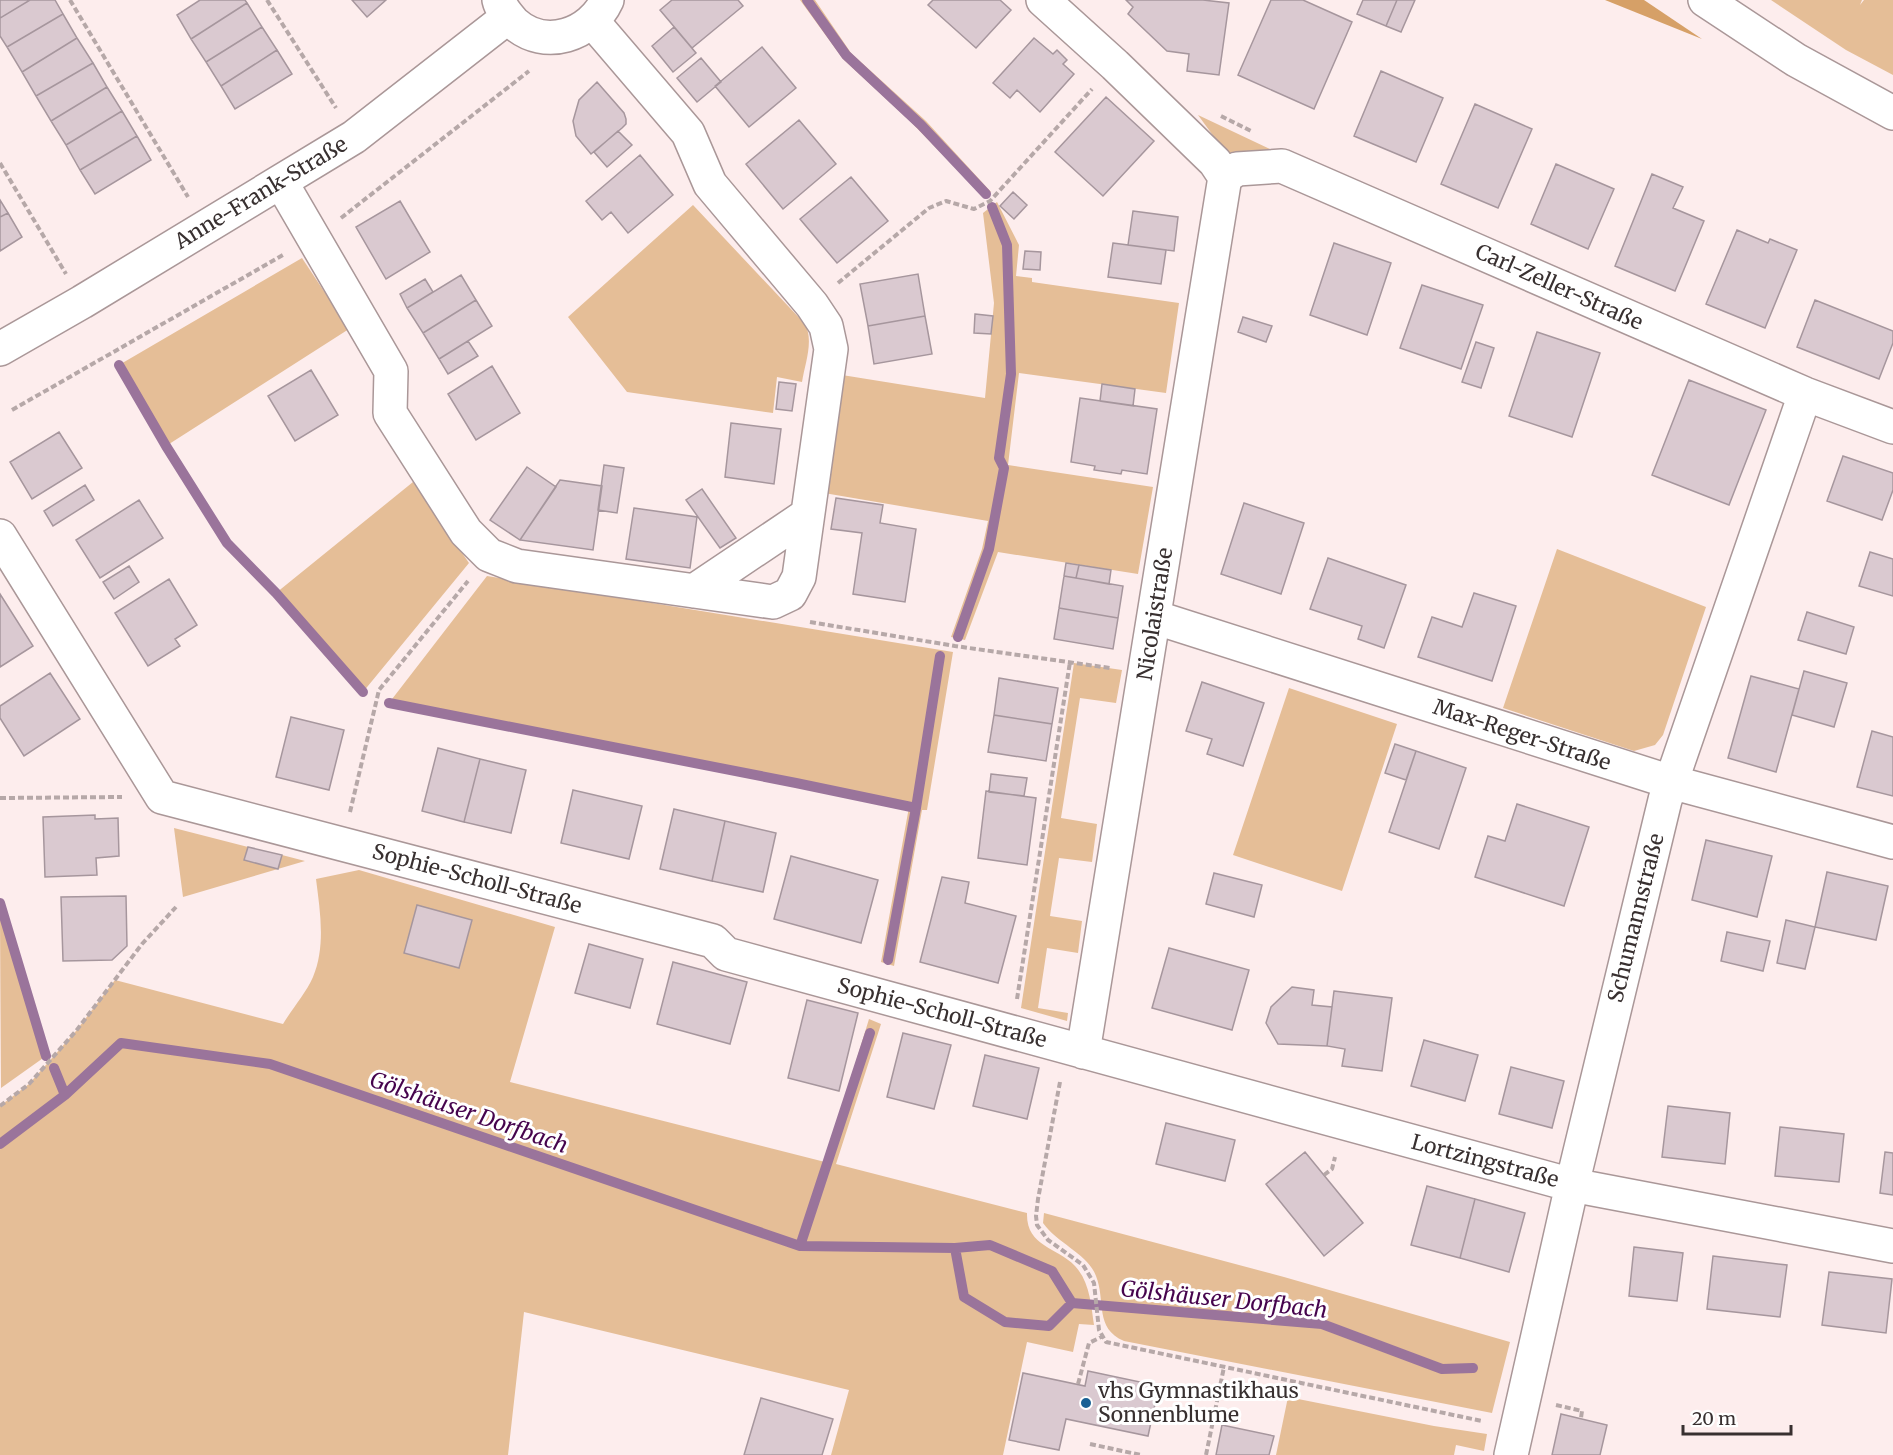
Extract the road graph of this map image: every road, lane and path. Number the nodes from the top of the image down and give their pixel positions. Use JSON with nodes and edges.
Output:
{"nodes":[{"id":1,"x":70,"y":0,"type":"edge"},
{"id":2,"x":267,"y":0,"type":"edge"},
{"id":3,"x":1043,"y":0,"type":"edge"},
{"id":4,"x":1070,"y":0,"type":"edge"},
{"id":5,"x":1705,"y":0,"type":"edge"},
{"id":6,"x":503,"y":8,"type":"edge"},
{"id":7,"x":600,"y":11,"type":"edge"},
{"id":8,"x":1083,"y":35,"type":"junction"},
{"id":9,"x":1115,"y":64,"type":"junction"},
{"id":10,"x":529,"y":71,"type":"dead end"},
{"id":11,"x":1214,"y":113,"type":"dead end"},
{"id":12,"x":1893,"y":113,"type":"edge"},
{"id":13,"x":1255,"y":133,"type":"dead end"},
{"id":14,"x":354,"y":137,"type":"junction"},
{"id":15,"x":0,"y":164,"type":"edge"},
{"id":16,"x":1225,"y":177,"type":"junction"},
{"id":17,"x":280,"y":182,"type":"junction"},
{"id":18,"x":341,"y":219,"type":"dead end"},
{"id":19,"x":205,"y":226,"type":"junction"},
{"id":20,"x":46,"y":242,"type":"dead end"},
{"id":21,"x":287,"y":253,"type":"dead end"},
{"id":22,"x":812,"y":304,"type":"junction"},
{"id":23,"x":0,"y":349,"type":"edge"},
{"id":24,"x":1805,"y":394,"type":"junction"},
{"id":25,"x":12,"y":410,"type":"dead end"},
{"id":26,"x":1893,"y":427,"type":"edge"},
{"id":27,"x":807,"y":514,"type":"junction"},
{"id":28,"x":0,"y":536,"type":"edge"},
{"id":29,"x":489,"y":555,"type":"junction"},
{"id":30,"x":694,"y":591,"type":"junction"},
{"id":31,"x":790,"y":594,"type":"junction"},
{"id":32,"x":1154,"y":617,"type":"junction"},
{"id":33,"x":1070,"y":662,"type":"junction"},
{"id":34,"x":1122,"y":670,"type":"dead end"},
{"id":35,"x":1671,"y":782,"type":"junction"},
{"id":36,"x":129,"y":797,"type":"dead end"},
{"id":37,"x":0,"y":798,"type":"edge"},
{"id":38,"x":1893,"y":842,"type":"edge"},
{"id":39,"x":343,"y":844,"type":"junction"},
{"id":40,"x":176,"y":907,"type":"dead end"},
{"id":41,"x":1015,"y":1011,"type":"dead end"},
{"id":42,"x":1083,"y":1052,"type":"junction"},
{"id":43,"x":1060,"y":1077,"type":"dead end"},
{"id":44,"x":0,"y":1106,"type":"edge"},
{"id":45,"x":1337,"y":1151,"type":"dead end"},
{"id":46,"x":1324,"y":1176,"type":"dead end"},
{"id":47,"x":1572,"y":1185,"type":"junction"},
{"id":48,"x":1893,"y":1246,"type":"edge"},
{"id":49,"x":1103,"y":1336,"type":"junction"},
{"id":50,"x":1224,"y":1367,"type":"junction"},
{"id":51,"x":1078,"y":1384,"type":"dead end"},
{"id":52,"x":1538,"y":1401,"type":"junction"},
{"id":53,"x":1468,"y":1418,"type":"dead end"},
{"id":54,"x":1581,"y":1418,"type":"dead end"},
{"id":55,"x":1090,"y":1444,"type":"dead end"},
{"id":56,"x":1141,"y":1455,"type":"edge"},
{"id":57,"x":1206,"y":1455,"type":"edge"},
{"id":58,"x":1511,"y":1455,"type":"edge"}],
"edges":[{"from":1,"to":19,"type":"path"},
{"from":2,"to":14,"type":"path"},
{"from":3,"to":8,"type":"street"},
{"from":4,"to":8,"type":"street"},
{"from":5,"to":12,"type":"street"},
{"from":6,"to":7,"type":"street","name":"Anne-Frank-Straße"},
{"from":6,"to":14,"type":"street","name":"Anne-Frank-Straße"},
{"from":7,"to":22,"type":"street"},
{"from":8,"to":9,"type":"street"},
{"from":9,"to":16,"type":"street"},
{"from":9,"to":22,"type":"path"},
{"from":10,"to":18,"type":"path"},
{"from":11,"to":13,"type":"path"},
{"from":14,"to":17,"type":"street","name":"Anne-Frank-Straße"},
{"from":15,"to":20,"type":"path"},
{"from":16,"to":24,"type":"street","name":"Carl-Zeller-Straße"},
{"from":16,"to":32,"type":"street","name":"Nicolaistraße"},
{"from":17,"to":19,"type":"street","name":"Anne-Frank-Straße"},
{"from":17,"to":29,"type":"street"},
{"from":19,"to":23,"type":"street","name":"Anne-Frank-Straße"},
{"from":21,"to":25,"type":"path"},
{"from":22,"to":27,"type":"street"},
{"from":24,"to":26,"type":"street","name":"Carl-Zeller-Straße"},
{"from":24,"to":35,"type":"street","name":"Schumannstraße"},
{"from":27,"to":30,"type":"street"},
{"from":27,"to":31,"type":"street"},
{"from":28,"to":39,"type":"street","name":"Sophie-Scholl-Straße"},
{"from":29,"to":30,"type":"street"},
{"from":29,"to":39,"type":"path"},
{"from":30,"to":31,"type":"street"},
{"from":31,"to":33,"type":"path"},
{"from":32,"to":35,"type":"street","name":"Max-Reger-Straße"},
{"from":32,"to":42,"type":"street","name":"Nicolaistraße"},
{"from":33,"to":34,"type":"path"},
{"from":33,"to":41,"type":"path"},
{"from":35,"to":38,"type":"street","name":"Max-Reger-Straße"},
{"from":35,"to":47,"type":"street","name":"Schumannstraße"},
{"from":36,"to":37,"type":"path"},
{"from":39,"to":42,"type":"street","name":"Sophie-Scholl-Straße"},
{"from":40,"to":44,"type":"path"},
{"from":42,"to":47,"type":"street","name":"Lortzingstraße"},
{"from":43,"to":49,"type":"path"},
{"from":45,"to":46,"type":"path"},
{"from":47,"to":48,"type":"street","name":"Lortzingstraße"},
{"from":47,"to":52,"type":"street","name":"Schumannstraße"},
{"from":49,"to":50,"type":"path"},
{"from":49,"to":51,"type":"path"},
{"from":50,"to":53,"type":"path"},
{"from":50,"to":57,"type":"path"},
{"from":52,"to":54,"type":"path"},
{"from":52,"to":58,"type":"street","name":"Schumannstraße"},
{"from":55,"to":56,"type":"path"}]}
